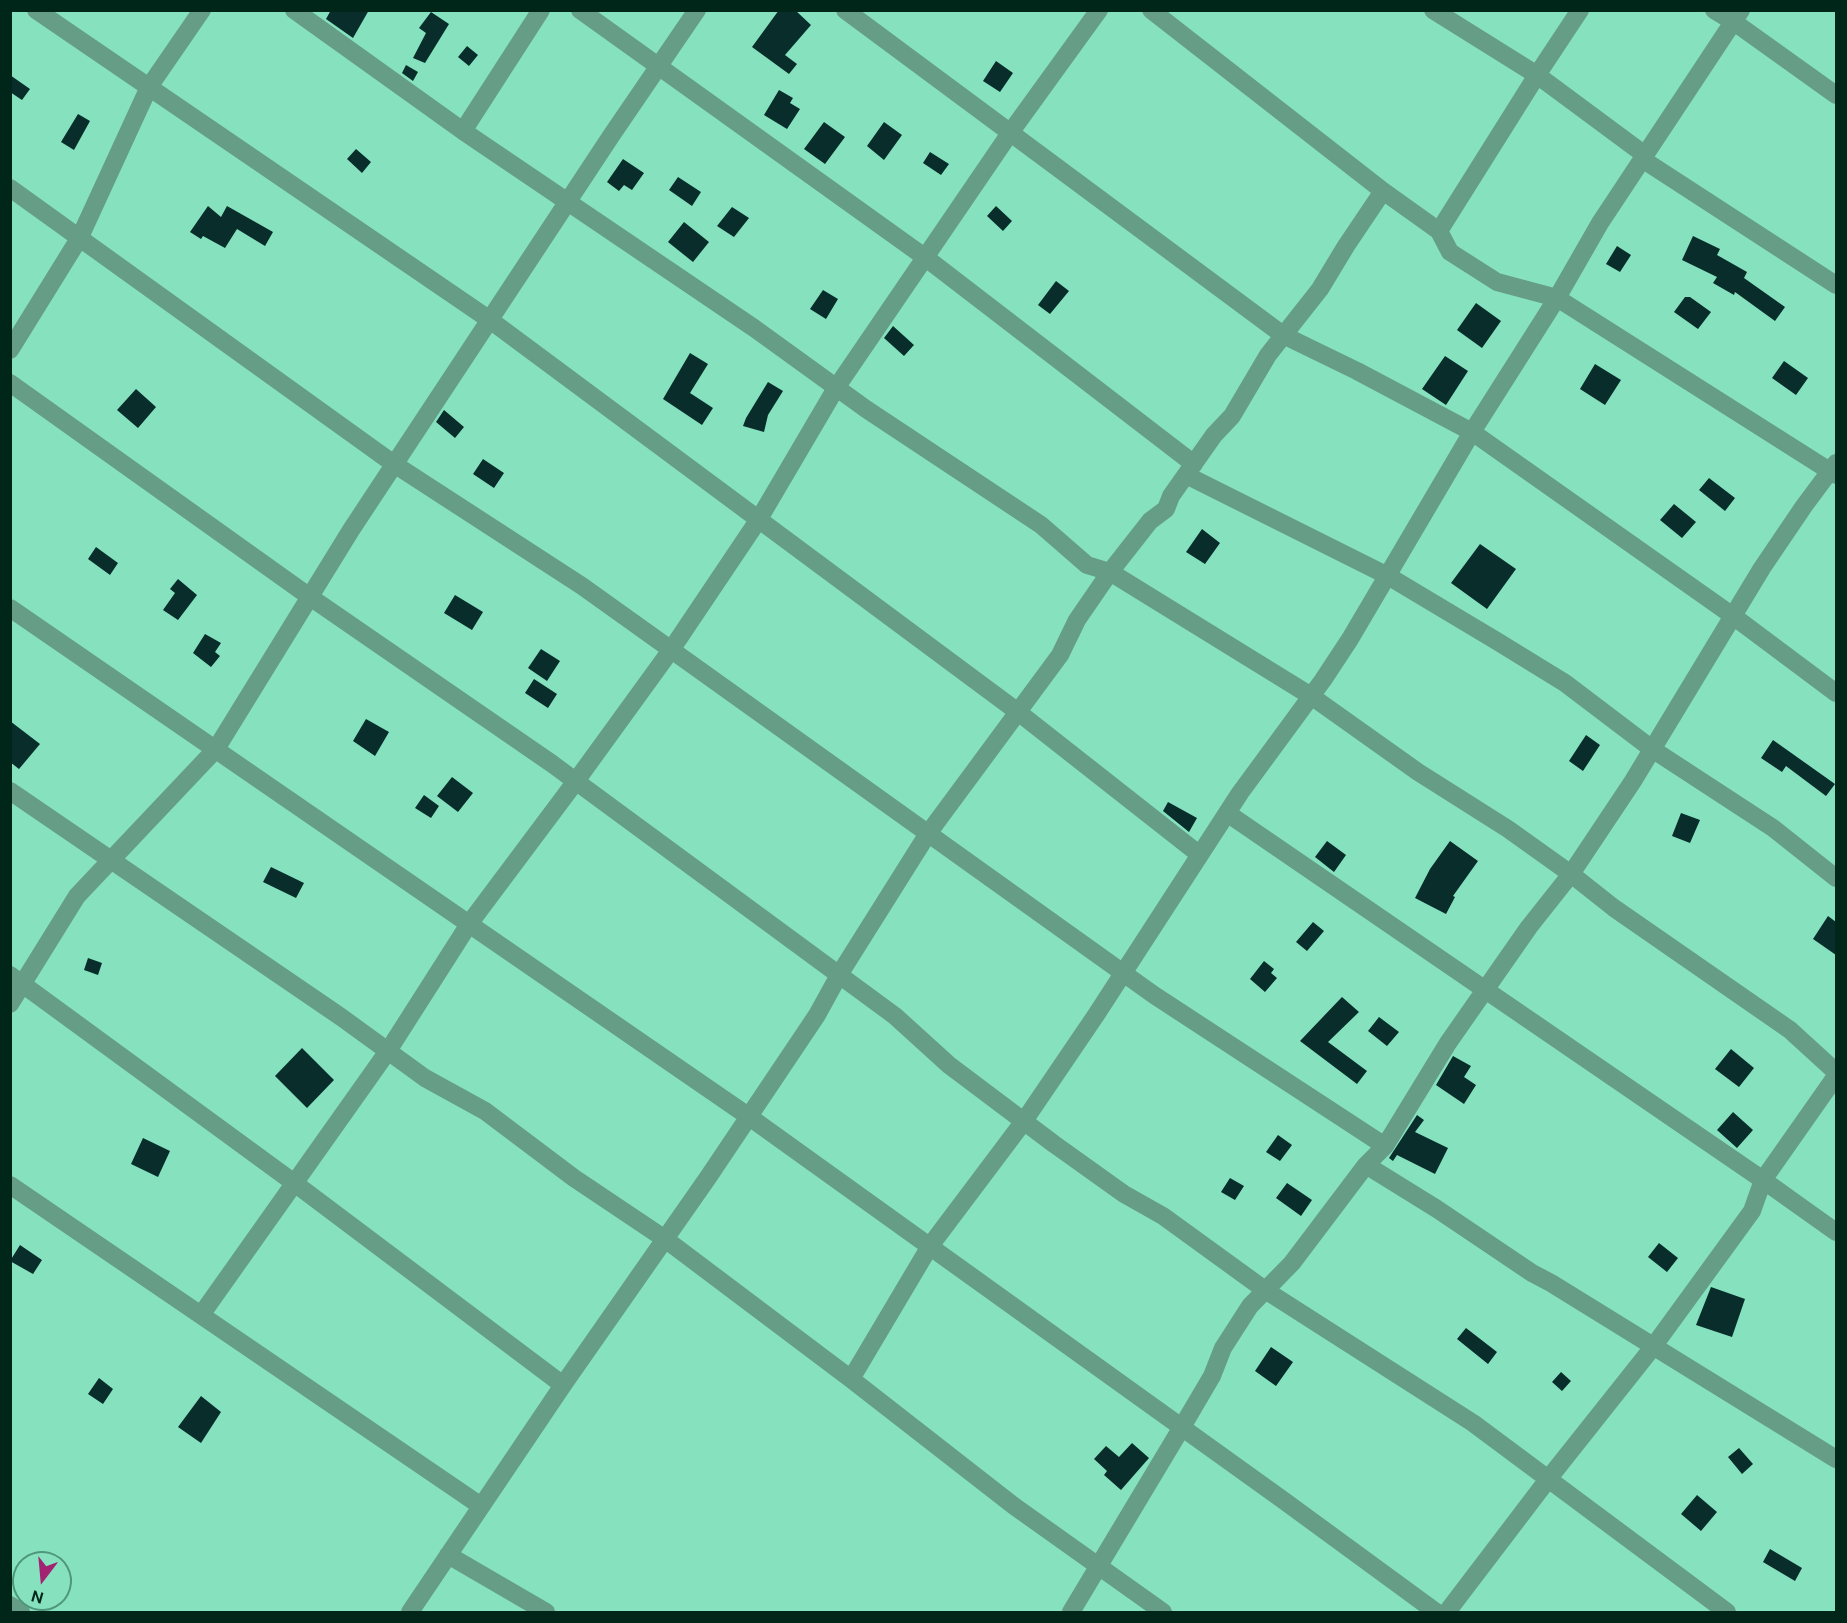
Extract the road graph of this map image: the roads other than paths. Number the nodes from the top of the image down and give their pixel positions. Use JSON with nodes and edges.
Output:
{"nodes":[{"id":1,"x":36,"y":10,"type":"edge"},
{"id":2,"x":202,"y":10,"type":"edge"},
{"id":3,"x":294,"y":10,"type":"edge"},
{"id":4,"x":541,"y":10,"type":"edge"},
{"id":5,"x":580,"y":10,"type":"edge"},
{"id":6,"x":698,"y":10,"type":"edge"},
{"id":7,"x":845,"y":10,"type":"edge"},
{"id":8,"x":1099,"y":10,"type":"edge"},
{"id":9,"x":1151,"y":10,"type":"edge"},
{"id":10,"x":1433,"y":10,"type":"edge"},
{"id":11,"x":1580,"y":10,"type":"edge"},
{"id":12,"x":1714,"y":10,"type":"edge"},
{"id":13,"x":1737,"y":16,"type":"edge"},
{"id":14,"x":658,"y":67,"type":"junction"},
{"id":15,"x":1537,"y":75,"type":"junction"},
{"id":16,"x":149,"y":87,"type":"junction"},
{"id":17,"x":1836,"y":95,"type":"edge"},
{"id":18,"x":463,"y":131,"type":"junction"},
{"id":19,"x":1010,"y":132,"type":"junction"},
{"id":20,"x":1643,"y":157,"type":"junction"},
{"id":21,"x":10,"y":188,"type":"edge"},
{"id":22,"x":1383,"y":192,"type":"junction"},
{"id":23,"x":567,"y":201,"type":"junction"},
{"id":24,"x":1438,"y":231,"type":"junction"},
{"id":25,"x":80,"y":237,"type":"junction"},
{"id":26,"x":926,"y":258,"type":"junction"},
{"id":27,"x":1836,"y":285,"type":"edge"},
{"id":28,"x":1557,"y":298,"type":"junction"},
{"id":29,"x":490,"y":320,"type":"junction"},
{"id":30,"x":1283,"y":335,"type":"junction"},
{"id":31,"x":10,"y":350,"type":"edge"},
{"id":32,"x":10,"y":383,"type":"edge"},
{"id":33,"x":836,"y":388,"type":"junction"},
{"id":34,"x":1472,"y":432,"type":"junction"},
{"id":35,"x":394,"y":464,"type":"junction"},
{"id":36,"x":1190,"y":470,"type":"junction"},
{"id":37,"x":1835,"y":470,"type":"edge"},
{"id":38,"x":759,"y":519,"type":"junction"},
{"id":39,"x":1110,"y":572,"type":"junction"},
{"id":40,"x":1388,"y":576,"type":"junction"},
{"id":41,"x":310,"y":597,"type":"junction"},
{"id":42,"x":10,"y":608,"type":"edge"},
{"id":43,"x":1732,"y":616,"type":"junction"},
{"id":44,"x":670,"y":650,"type":"junction"},
{"id":45,"x":1836,"y":693,"type":"edge"},
{"id":46,"x":1311,"y":696,"type":"junction"},
{"id":47,"x":1018,"y":712,"type":"junction"},
{"id":48,"x":216,"y":749,"type":"junction"},
{"id":49,"x":1652,"y":749,"type":"junction"},
{"id":50,"x":576,"y":782,"type":"junction"},
{"id":51,"x":10,"y":791,"type":"edge"},
{"id":52,"x":1227,"y":813,"type":"junction"},
{"id":53,"x":927,"y":835,"type":"junction"},
{"id":54,"x":1200,"y":855,"type":"junction"},
{"id":55,"x":111,"y":861,"type":"junction"},
{"id":56,"x":1571,"y":874,"type":"junction"},
{"id":57,"x":1836,"y":879,"type":"edge"},
{"id":58,"x":469,"y":924,"type":"junction"},
{"id":59,"x":1123,"y":973,"type":"junction"},
{"id":60,"x":839,"y":975,"type":"junction"},
{"id":61,"x":17,"y":979,"type":"edge"},
{"id":62,"x":1486,"y":990,"type":"junction"},
{"id":63,"x":10,"y":1004,"type":"edge"},
{"id":64,"x":388,"y":1051,"type":"junction"},
{"id":65,"x":1836,"y":1072,"type":"edge"},
{"id":66,"x":1836,"y":1076,"type":"edge"},
{"id":67,"x":748,"y":1116,"type":"junction"},
{"id":68,"x":1024,"y":1121,"type":"junction"},
{"id":69,"x":1384,"y":1146,"type":"junction"},
{"id":70,"x":1366,"y":1165,"type":"junction"},
{"id":71,"x":1763,"y":1180,"type":"junction"},
{"id":72,"x":293,"y":1182,"type":"junction"},
{"id":73,"x":10,"y":1185,"type":"edge"},
{"id":74,"x":1836,"y":1232,"type":"edge"},
{"id":75,"x":665,"y":1239,"type":"junction"},
{"id":76,"x":930,"y":1246,"type":"junction"},
{"id":77,"x":1266,"y":1290,"type":"junction"},
{"id":78,"x":201,"y":1315,"type":"junction"},
{"id":79,"x":1653,"y":1347,"type":"junction"},
{"id":80,"x":851,"y":1379,"type":"junction"},
{"id":81,"x":563,"y":1384,"type":"junction"},
{"id":82,"x":1182,"y":1427,"type":"junction"},
{"id":83,"x":1836,"y":1459,"type":"edge"},
{"id":84,"x":1549,"y":1478,"type":"junction"},
{"id":85,"x":481,"y":1506,"type":"junction"},
{"id":86,"x":448,"y":1555,"type":"junction"},
{"id":87,"x":1098,"y":1568,"type":"junction"},
{"id":88,"x":10,"y":1605,"type":"edge"},
{"id":89,"x":21,"y":1612,"type":"edge"},
{"id":90,"x":410,"y":1612,"type":"edge"},
{"id":91,"x":546,"y":1612,"type":"edge"},
{"id":92,"x":1071,"y":1612,"type":"edge"},
{"id":93,"x":1162,"y":1612,"type":"edge"},
{"id":94,"x":1436,"y":1612,"type":"edge"},
{"id":95,"x":1447,"y":1612,"type":"edge"},
{"id":96,"x":1727,"y":1612,"type":"edge"}],
"edges":[{"from":1,"to":16,"type":"street"},
{"from":2,"to":16,"type":"street"},
{"from":3,"to":18,"type":"street"},
{"from":4,"to":18,"type":"street"},
{"from":5,"to":14,"type":"street"},
{"from":6,"to":14,"type":"street"},
{"from":7,"to":19,"type":"street"},
{"from":8,"to":19,"type":"street"},
{"from":9,"to":22,"type":"street"},
{"from":10,"to":15,"type":"street"},
{"from":11,"to":15,"type":"street"},
{"from":12,"to":13,"type":"street"},
{"from":13,"to":17,"type":"street"},
{"from":13,"to":20,"type":"street"},
{"from":14,"to":23,"type":"street"},
{"from":14,"to":26,"type":"street"},
{"from":15,"to":20,"type":"street"},
{"from":15,"to":24,"type":"street"},
{"from":16,"to":25,"type":"street"},
{"from":16,"to":29,"type":"street"},
{"from":18,"to":23,"type":"street"},
{"from":19,"to":26,"type":"street"},
{"from":19,"to":30,"type":"street"},
{"from":20,"to":27,"type":"street"},
{"from":20,"to":28,"type":"street"},
{"from":21,"to":25,"type":"street"},
{"from":22,"to":24,"type":"street"},
{"from":22,"to":30,"type":"street"},
{"from":23,"to":29,"type":"street"},
{"from":23,"to":33,"type":"street"},
{"from":24,"to":28,"type":"street"},
{"from":25,"to":31,"type":"street"},
{"from":25,"to":35,"type":"street"},
{"from":26,"to":33,"type":"street"},
{"from":26,"to":36,"type":"street"},
{"from":28,"to":34,"type":"street"},
{"from":28,"to":37,"type":"street"},
{"from":29,"to":35,"type":"street"},
{"from":29,"to":38,"type":"street"},
{"from":30,"to":34,"type":"street"},
{"from":30,"to":36,"type":"street"},
{"from":32,"to":41,"type":"street"},
{"from":33,"to":38,"type":"street"},
{"from":33,"to":39,"type":"street"},
{"from":34,"to":40,"type":"street"},
{"from":34,"to":43,"type":"street"},
{"from":35,"to":41,"type":"street"},
{"from":35,"to":44,"type":"street"},
{"from":36,"to":39,"type":"street"},
{"from":36,"to":40,"type":"street"},
{"from":37,"to":43,"type":"street"},
{"from":38,"to":44,"type":"street"},
{"from":38,"to":47,"type":"street"},
{"from":39,"to":46,"type":"street"},
{"from":39,"to":47,"type":"street"},
{"from":40,"to":46,"type":"street"},
{"from":40,"to":49,"type":"street"},
{"from":41,"to":48,"type":"street"},
{"from":41,"to":50,"type":"street"},
{"from":42,"to":48,"type":"street"},
{"from":43,"to":45,"type":"street"},
{"from":43,"to":49,"type":"street"},
{"from":44,"to":50,"type":"street"},
{"from":44,"to":53,"type":"street"},
{"from":46,"to":52,"type":"street"},
{"from":46,"to":56,"type":"street"},
{"from":47,"to":53,"type":"street"},
{"from":47,"to":54,"type":"street"},
{"from":48,"to":55,"type":"street"},
{"from":48,"to":58,"type":"street"},
{"from":49,"to":56,"type":"street"},
{"from":49,"to":57,"type":"street"},
{"from":50,"to":58,"type":"street"},
{"from":50,"to":60,"type":"street"},
{"from":51,"to":55,"type":"street"},
{"from":52,"to":54,"type":"street"},
{"from":52,"to":62,"type":"street"},
{"from":53,"to":59,"type":"street"},
{"from":53,"to":60,"type":"street"},
{"from":54,"to":59,"type":"street"},
{"from":55,"to":61,"type":"street"},
{"from":55,"to":64,"type":"street"},
{"from":56,"to":62,"type":"street"},
{"from":56,"to":65,"type":"street"},
{"from":58,"to":64,"type":"street"},
{"from":58,"to":67,"type":"street"},
{"from":59,"to":68,"type":"street"},
{"from":59,"to":69,"type":"street"},
{"from":60,"to":67,"type":"street"},
{"from":60,"to":68,"type":"street"},
{"from":61,"to":63,"type":"street"},
{"from":61,"to":72,"type":"street"},
{"from":62,"to":69,"type":"street"},
{"from":62,"to":71,"type":"street"},
{"from":64,"to":72,"type":"street"},
{"from":64,"to":75,"type":"street"},
{"from":66,"to":71,"type":"street"},
{"from":67,"to":75,"type":"street"},
{"from":67,"to":76,"type":"street"},
{"from":68,"to":76,"type":"street"},
{"from":68,"to":77,"type":"street"},
{"from":69,"to":70,"type":"street"},
{"from":70,"to":77,"type":"street"},
{"from":70,"to":79,"type":"street"},
{"from":71,"to":74,"type":"street"},
{"from":71,"to":79,"type":"street"},
{"from":72,"to":78,"type":"street"},
{"from":72,"to":81,"type":"street"},
{"from":73,"to":78,"type":"street"},
{"from":75,"to":80,"type":"street"},
{"from":75,"to":81,"type":"street"},
{"from":76,"to":80,"type":"street"},
{"from":76,"to":82,"type":"street"},
{"from":77,"to":82,"type":"street"},
{"from":77,"to":84,"type":"street"},
{"from":78,"to":85,"type":"street"},
{"from":79,"to":83,"type":"street"},
{"from":79,"to":84,"type":"street"},
{"from":80,"to":87,"type":"street"},
{"from":81,"to":85,"type":"street"},
{"from":82,"to":87,"type":"street"},
{"from":82,"to":94,"type":"street"},
{"from":84,"to":95,"type":"street"},
{"from":84,"to":96,"type":"street"},
{"from":85,"to":86,"type":"street"},
{"from":86,"to":90,"type":"street"},
{"from":86,"to":91,"type":"street"},
{"from":87,"to":92,"type":"street"},
{"from":87,"to":93,"type":"street"},
{"from":88,"to":89,"type":"street"}]}
